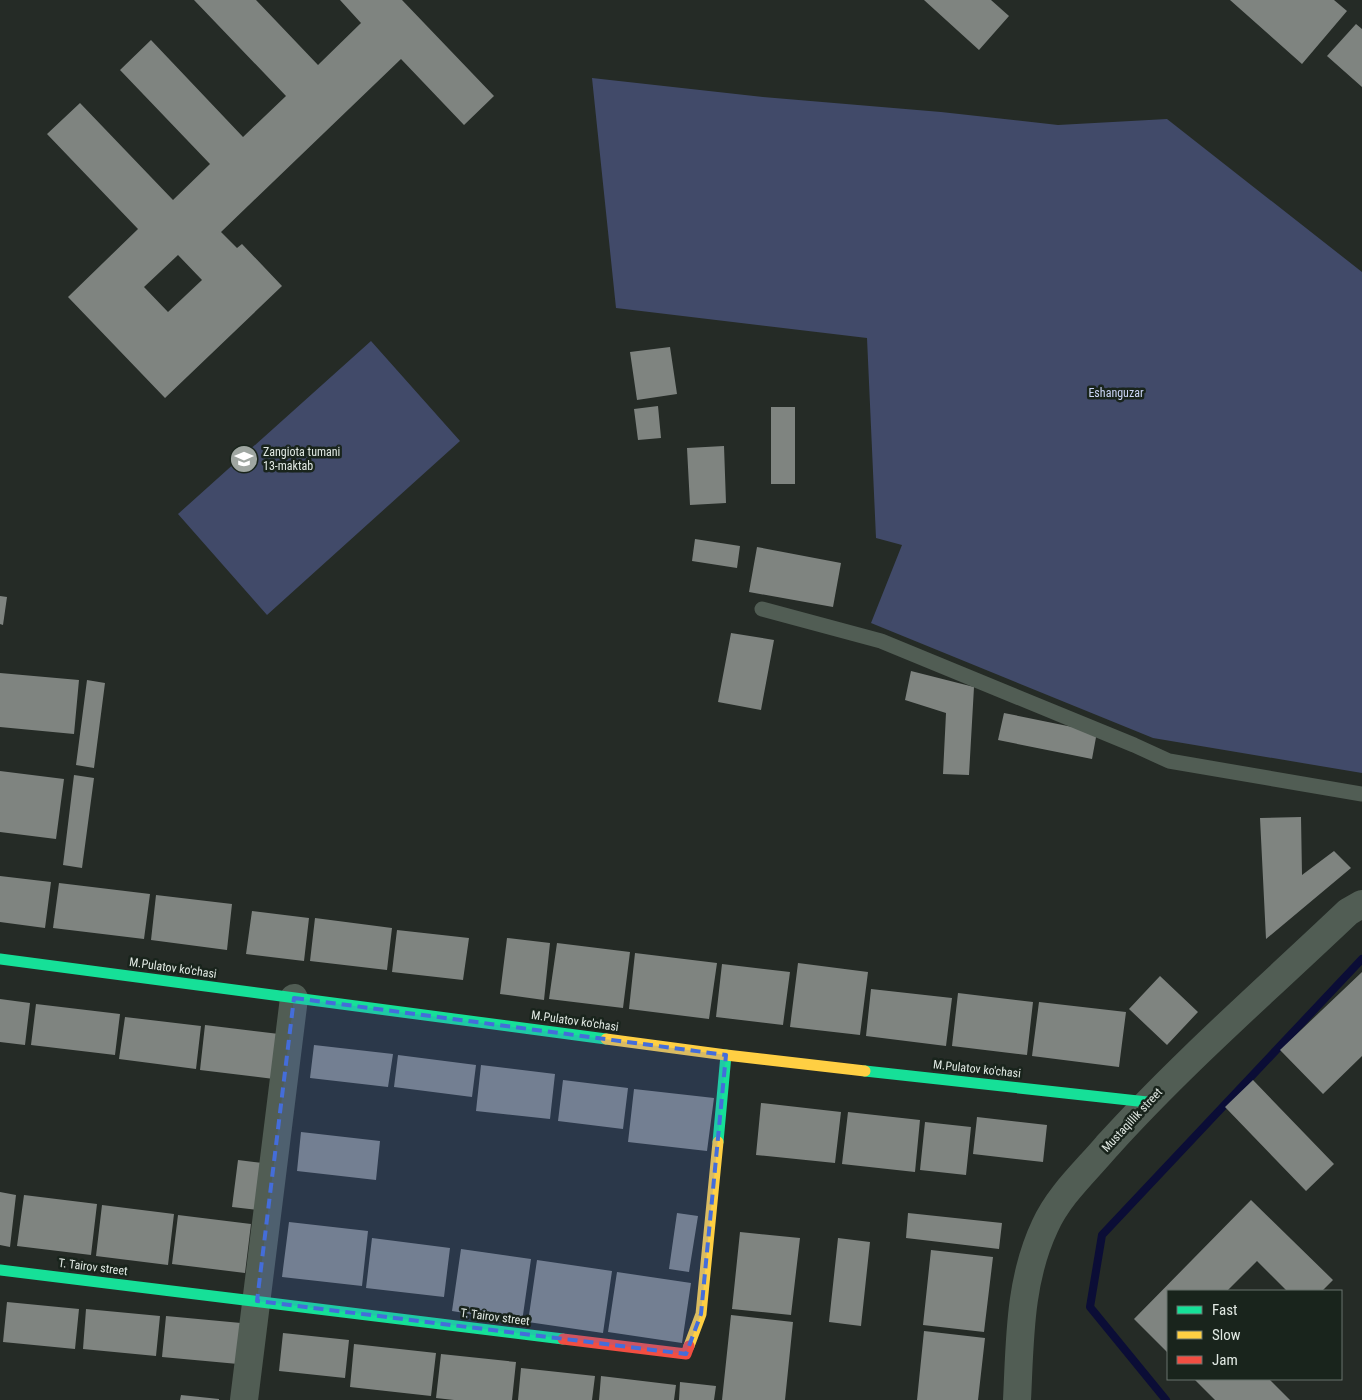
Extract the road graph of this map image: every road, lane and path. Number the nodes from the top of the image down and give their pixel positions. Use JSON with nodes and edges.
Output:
{"nodes":[{"id":1,"x":762,"y":609,"type":"dead end"},
{"id":2,"x":1362,"y":794,"type":"edge"},
{"id":3,"x":1362,"y":904,"type":"edge"},
{"id":4,"x":0,"y":959,"type":"edge"},
{"id":5,"x":294,"y":998,"type":"junction"},
{"id":6,"x":726,"y":1055,"type":"junction"},
{"id":7,"x":1147,"y":1102,"type":"junction"},
{"id":8,"x":0,"y":1270,"type":"edge"},
{"id":9,"x":257,"y":1301,"type":"junction"},
{"id":10,"x":244,"y":1400,"type":"edge"},
{"id":11,"x":1017,"y":1400,"type":"edge"}],
"edges":[{"from":1,"to":2,"type":"lane"},
{"from":3,"to":7,"type":"street","name":"Mustaqillik street"},
{"from":4,"to":5,"type":"street","name":"M.Pulatov ko'chasi"},
{"from":5,"to":6,"type":"street","name":"M.Pulatov ko'chasi"},
{"from":5,"to":9,"type":"street"},
{"from":6,"to":7,"type":"street","name":"M.Pulatov ko'chasi"},
{"from":6,"to":9,"type":"street","name":"T. Tairov street"},
{"from":7,"to":11,"type":"street","name":"Mustaqillik street"},
{"from":8,"to":9,"type":"street","name":"T. Tairov street"},
{"from":9,"to":10,"type":"street"}]}
